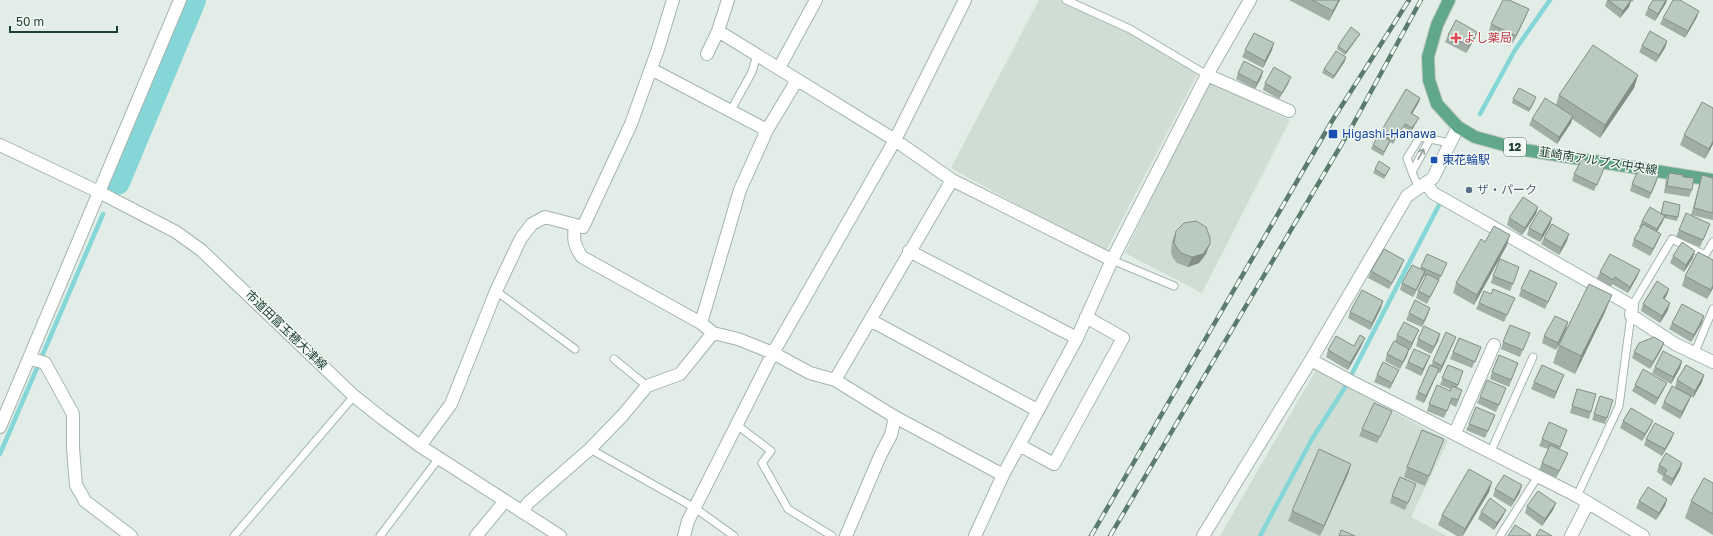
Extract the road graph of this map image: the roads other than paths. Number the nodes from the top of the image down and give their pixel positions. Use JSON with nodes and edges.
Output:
{"nodes":[{"id":1,"x":180,"y":0,"type":"edge"},
{"id":2,"x":673,"y":0,"type":"edge"},
{"id":3,"x":728,"y":0,"type":"edge"},
{"id":4,"x":816,"y":0,"type":"edge"},
{"id":5,"x":965,"y":0,"type":"edge"},
{"id":6,"x":1066,"y":0,"type":"edge"},
{"id":7,"x":1250,"y":0,"type":"edge"},
{"id":8,"x":1448,"y":0,"type":"edge"},
{"id":9,"x":718,"y":31,"type":"junction"},
{"id":10,"x":707,"y":54,"type":"dead end"},
{"id":11,"x":756,"y":55,"type":"junction"},
{"id":12,"x":779,"y":68,"type":"junction"},
{"id":13,"x":651,"y":69,"type":"junction"},
{"id":14,"x":1207,"y":75,"type":"junction"},
{"id":15,"x":798,"y":80,"type":"junction"},
{"id":16,"x":731,"y":110,"type":"junction"},
{"id":17,"x":1289,"y":111,"type":"dead end"},
{"id":18,"x":1458,"y":127,"type":"junction"},
{"id":19,"x":767,"y":130,"type":"junction"},
{"id":20,"x":1430,"y":139,"type":"junction"},
{"id":21,"x":895,"y":140,"type":"junction"},
{"id":22,"x":1450,"y":144,"type":"junction"},
{"id":23,"x":0,"y":145,"type":"edge"},
{"id":24,"x":1412,"y":172,"type":"junction"},
{"id":25,"x":952,"y":180,"type":"junction"},
{"id":26,"x":1713,"y":180,"type":"edge"},
{"id":27,"x":1422,"y":186,"type":"junction"},
{"id":28,"x":99,"y":192,"type":"junction"},
{"id":29,"x":575,"y":225,"type":"junction"},
{"id":30,"x":1713,"y":242,"type":"edge"},
{"id":31,"x":909,"y":251,"type":"junction"},
{"id":32,"x":1112,"y":260,"type":"junction"},
{"id":33,"x":1174,"y":286,"type":"dead end"},
{"id":34,"x":496,"y":291,"type":"junction"},
{"id":35,"x":1713,"y":309,"type":"edge"},
{"id":36,"x":1632,"y":310,"type":"junction"},
{"id":37,"x":1086,"y":317,"type":"junction"},
{"id":38,"x":870,"y":320,"type":"junction"},
{"id":39,"x":700,"y":323,"type":"junction"},
{"id":40,"x":713,"y":333,"type":"junction"},
{"id":41,"x":1077,"y":338,"type":"junction"},
{"id":42,"x":1494,"y":345,"type":"dead end"},
{"id":43,"x":575,"y":349,"type":"dead end"},
{"id":44,"x":773,"y":353,"type":"junction"},
{"id":45,"x":1694,"y":354,"type":"junction"},
{"id":46,"x":1532,"y":357,"type":"dead end"},
{"id":47,"x":30,"y":359,"type":"junction"},
{"id":48,"x":614,"y":359,"type":"dead end"},
{"id":49,"x":1311,"y":360,"type":"junction"},
{"id":50,"x":1713,"y":362,"type":"edge"},
{"id":51,"x":835,"y":380,"type":"junction"},
{"id":52,"x":648,"y":386,"type":"junction"},
{"id":53,"x":354,"y":396,"type":"junction"},
{"id":54,"x":1037,"y":410,"type":"junction"},
{"id":55,"x":895,"y":417,"type":"junction"},
{"id":56,"x":737,"y":425,"type":"junction"},
{"id":57,"x":0,"y":427,"type":"edge"},
{"id":58,"x":1455,"y":433,"type":"junction"},
{"id":59,"x":1019,"y":445,"type":"junction"},
{"id":60,"x":420,"y":446,"type":"junction"},
{"id":61,"x":590,"y":448,"type":"junction"},
{"id":62,"x":1491,"y":451,"type":"junction"},
{"id":63,"x":439,"y":458,"type":"junction"},
{"id":64,"x":1003,"y":475,"type":"junction"},
{"id":65,"x":1538,"y":476,"type":"junction"},
{"id":66,"x":1577,"y":496,"type":"junction"},
{"id":67,"x":505,"y":501,"type":"junction"},
{"id":68,"x":1588,"y":503,"type":"junction"},
{"id":69,"x":695,"y":508,"type":"junction"},
{"id":70,"x":522,"y":512,"type":"junction"},
{"id":71,"x":131,"y":536,"type":"edge"},
{"id":72,"x":234,"y":536,"type":"edge"},
{"id":73,"x":380,"y":536,"type":"edge"},
{"id":74,"x":476,"y":536,"type":"edge"},
{"id":75,"x":560,"y":536,"type":"edge"},
{"id":76,"x":684,"y":536,"type":"edge"},
{"id":77,"x":734,"y":536,"type":"edge"},
{"id":78,"x":832,"y":536,"type":"edge"},
{"id":79,"x":846,"y":536,"type":"edge"},
{"id":80,"x":975,"y":536,"type":"edge"},
{"id":81,"x":1203,"y":536,"type":"edge"},
{"id":82,"x":1500,"y":536,"type":"edge"},
{"id":83,"x":1571,"y":536,"type":"edge"},
{"id":84,"x":1643,"y":536,"type":"edge"}],
"edges":[{"from":1,"to":28,"type":"street"},
{"from":2,"to":13,"type":"street"},
{"from":3,"to":9,"type":"street"},
{"from":4,"to":12,"type":"street"},
{"from":5,"to":21,"type":"street"},
{"from":6,"to":14,"type":"lane"},
{"from":7,"to":14,"type":"street"},
{"from":8,"to":18,"type":"main road","name":"韮崎南アルプス中央線","number":"12"},
{"from":9,"to":10,"type":"street"},
{"from":9,"to":11,"type":"street"},
{"from":11,"to":12,"type":"street"},
{"from":11,"to":16,"type":"lane"},
{"from":12,"to":15,"type":"street"},
{"from":13,"to":16,"type":"street"},
{"from":13,"to":29,"type":"street"},
{"from":14,"to":17,"type":"street"},
{"from":14,"to":32,"type":"street"},
{"from":15,"to":19,"type":"street"},
{"from":15,"to":21,"type":"street"},
{"from":16,"to":19,"type":"street"},
{"from":18,"to":22,"type":"street"},
{"from":18,"to":26,"type":"main road","name":"韮崎南アルプス中央線","number":"12"},
{"from":19,"to":39,"type":"street"},
{"from":20,"to":22,"type":"lane"},
{"from":24,"to":20,"type":"lane","one_way":true},
{"from":20,"to":24,"type":"lane"},
{"from":21,"to":25,"type":"street"},
{"from":21,"to":44,"type":"street"},
{"from":22,"to":27,"type":"street"},
{"from":23,"to":28,"type":"street","name":"市道田富玉穂大津線"},
{"from":24,"to":27,"type":"lane"},
{"from":25,"to":31,"type":"street"},
{"from":25,"to":32,"type":"street"},
{"from":27,"to":36,"type":"street"},
{"from":27,"to":49,"type":"street"},
{"from":28,"to":47,"type":"street"},
{"from":28,"to":53,"type":"street","name":"市道田富玉穂大津線"},
{"from":29,"to":34,"type":"street"},
{"from":29,"to":39,"type":"street"},
{"from":30,"to":36,"type":"lane"},
{"from":31,"to":38,"type":"street"},
{"from":31,"to":41,"type":"street"},
{"from":32,"to":33,"type":"lane"},
{"from":32,"to":37,"type":"street"},
{"from":34,"to":43,"type":"lane"},
{"from":34,"to":60,"type":"street"},
{"from":35,"to":45,"type":"lane"},
{"from":36,"to":45,"type":"street"},
{"from":36,"to":66,"type":"lane"},
{"from":37,"to":41,"type":"street"},
{"from":37,"to":59,"type":"street"},
{"from":38,"to":51,"type":"street"},
{"from":38,"to":54,"type":"street"},
{"from":39,"to":40,"type":"street"},
{"from":40,"to":44,"type":"street"},
{"from":40,"to":52,"type":"street"},
{"from":41,"to":54,"type":"street"},
{"from":42,"to":58,"type":"street"},
{"from":44,"to":51,"type":"street"},
{"from":44,"to":56,"type":"street"},
{"from":45,"to":50,"type":"street"},
{"from":46,"to":62,"type":"lane"},
{"from":47,"to":57,"type":"street"},
{"from":47,"to":71,"type":"street"},
{"from":48,"to":52,"type":"lane"},
{"from":49,"to":58,"type":"street"},
{"from":49,"to":81,"type":"street"},
{"from":51,"to":55,"type":"street"},
{"from":52,"to":61,"type":"street"},
{"from":53,"to":60,"type":"street","name":"市道田富玉穂大津線"},
{"from":53,"to":72,"type":"lane"},
{"from":54,"to":59,"type":"street"},
{"from":55,"to":64,"type":"street"},
{"from":55,"to":79,"type":"street"},
{"from":56,"to":69,"type":"street"},
{"from":56,"to":78,"type":"lane"},
{"from":58,"to":62,"type":"street"},
{"from":59,"to":64,"type":"street"},
{"from":60,"to":63,"type":"street","name":"市道田富玉穂大津線"},
{"from":61,"to":69,"type":"lane"},
{"from":61,"to":70,"type":"street"},
{"from":62,"to":65,"type":"street"},
{"from":63,"to":67,"type":"street","name":"市道田富玉穂大津線"},
{"from":63,"to":73,"type":"lane"},
{"from":64,"to":80,"type":"street"},
{"from":65,"to":66,"type":"street"},
{"from":65,"to":82,"type":"lane"},
{"from":66,"to":68,"type":"street"},
{"from":67,"to":70,"type":"street","name":"市道田富玉穂大津線"},
{"from":67,"to":74,"type":"street"},
{"from":68,"to":83,"type":"street"},
{"from":68,"to":84,"type":"street"},
{"from":69,"to":76,"type":"street"},
{"from":69,"to":77,"type":"lane"},
{"from":70,"to":75,"type":"street","name":"市道田富玉穂大津線"}]}
